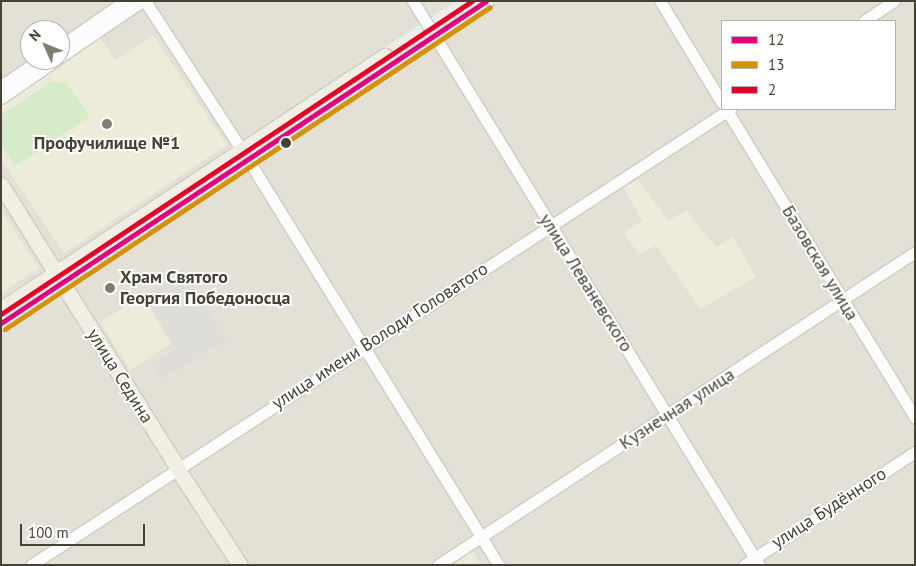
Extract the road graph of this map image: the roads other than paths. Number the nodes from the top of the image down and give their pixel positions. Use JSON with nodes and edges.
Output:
{"nodes":[{"id":1,"x":125,"y":1,"type":"edge"},
{"id":2,"x":144,"y":1,"type":"edge"},
{"id":3,"x":413,"y":1,"type":"edge"},
{"id":4,"x":468,"y":1,"type":"edge"},
{"id":5,"x":486,"y":1,"type":"edge"},
{"id":6,"x":660,"y":1,"type":"edge"},
{"id":7,"x":894,"y":1,"type":"edge"},
{"id":8,"x":866,"y":20,"type":"edge"},
{"id":9,"x":432,"y":30,"type":"junction"},
{"id":10,"x":70,"y":39,"type":"edge"},
{"id":11,"x":70,"y":51,"type":"edge"},
{"id":12,"x":25,"y":70,"type":"edge"},
{"id":13,"x":42,"y":70,"type":"edge"},
{"id":14,"x":1,"y":86,"type":"edge"},
{"id":15,"x":1,"y":98,"type":"edge"},
{"id":16,"x":721,"y":100,"type":"edge"},
{"id":17,"x":723,"y":110,"type":"edge"},
{"id":18,"x":727,"y":110,"type":"edge"},
{"id":19,"x":246,"y":156,"type":"junction"},
{"id":20,"x":1,"y":185,"type":"edge"},
{"id":21,"x":550,"y":224,"type":"junction"},
{"id":22,"x":915,"y":252,"type":"edge"},
{"id":23,"x":60,"y":277,"type":"junction"},
{"id":24,"x":842,"y":300,"type":"junction"},
{"id":25,"x":1,"y":309,"type":"edge"},
{"id":26,"x":1,"y":323,"type":"edge"},
{"id":27,"x":363,"y":348,"type":"junction"},
{"id":28,"x":668,"y":414,"type":"junction"},
{"id":29,"x":915,"y":418,"type":"edge"},
{"id":30,"x":915,"y":452,"type":"edge"},
{"id":31,"x":180,"y":472,"type":"junction"},
{"id":32,"x":481,"y":537,"type":"junction"},
{"id":33,"x":757,"y":561,"type":"edge"},
{"id":34,"x":31,"y":565,"type":"edge"},
{"id":35,"x":240,"y":565,"type":"edge"},
{"id":36,"x":438,"y":565,"type":"edge"},
{"id":37,"x":499,"y":565,"type":"edge"},
{"id":38,"x":744,"y":565,"type":"edge"}],
"edges":[{"from":1,"to":10,"type":"street"},
{"from":2,"to":11,"type":"street"},
{"from":2,"to":19,"type":"street"},
{"from":3,"to":9,"type":"street","name":"улица Леваневского"},
{"from":4,"to":9,"type":"main road"},
{"from":5,"to":9,"type":"main road"},
{"from":6,"to":16,"type":"street","name":"Базовская улица"},
{"from":7,"to":8,"type":"street"},
{"from":9,"to":19,"type":"main road"},
{"from":9,"to":21,"type":"street","name":"улица Леваневского"},
{"from":12,"to":14,"type":"street"},
{"from":13,"to":15,"type":"street"},
{"from":17,"to":21,"type":"street","name":"улица имени Володи Головатого"},
{"from":18,"to":24,"type":"street","name":"Базовская улица"},
{"from":19,"to":23,"type":"main road"},
{"from":19,"to":27,"type":"street"},
{"from":20,"to":23,"type":"main road","name":"улица Седина"},
{"from":21,"to":27,"type":"street","name":"улица имени Володи Головатого"},
{"from":21,"to":28,"type":"street","name":"улица Леваневского"},
{"from":22,"to":24,"type":"street","name":"Кузнечная улица"},
{"from":23,"to":25,"type":"main road"},
{"from":23,"to":26,"type":"main road"},
{"from":23,"to":31,"type":"main road","name":"улица Седина"},
{"from":24,"to":28,"type":"street","name":"Кузнечная улица"},
{"from":24,"to":29,"type":"street","name":"Базовская улица"},
{"from":27,"to":31,"type":"street","name":"улица имени Володи Головатого"},
{"from":27,"to":32,"type":"street"},
{"from":28,"to":32,"type":"street","name":"Кузнечная улица"},
{"from":28,"to":33,"type":"street","name":"улица Леваневского"},
{"from":30,"to":33,"type":"street","name":"улица Будённого"},
{"from":31,"to":34,"type":"street","name":"улица имени Володи Головатого"},
{"from":31,"to":35,"type":"main road","name":"улица Седина"},
{"from":32,"to":36,"type":"street","name":"Кузнечная улица"},
{"from":32,"to":37,"type":"street"},
{"from":33,"to":38,"type":"street","name":"улица Будённого"}]}
